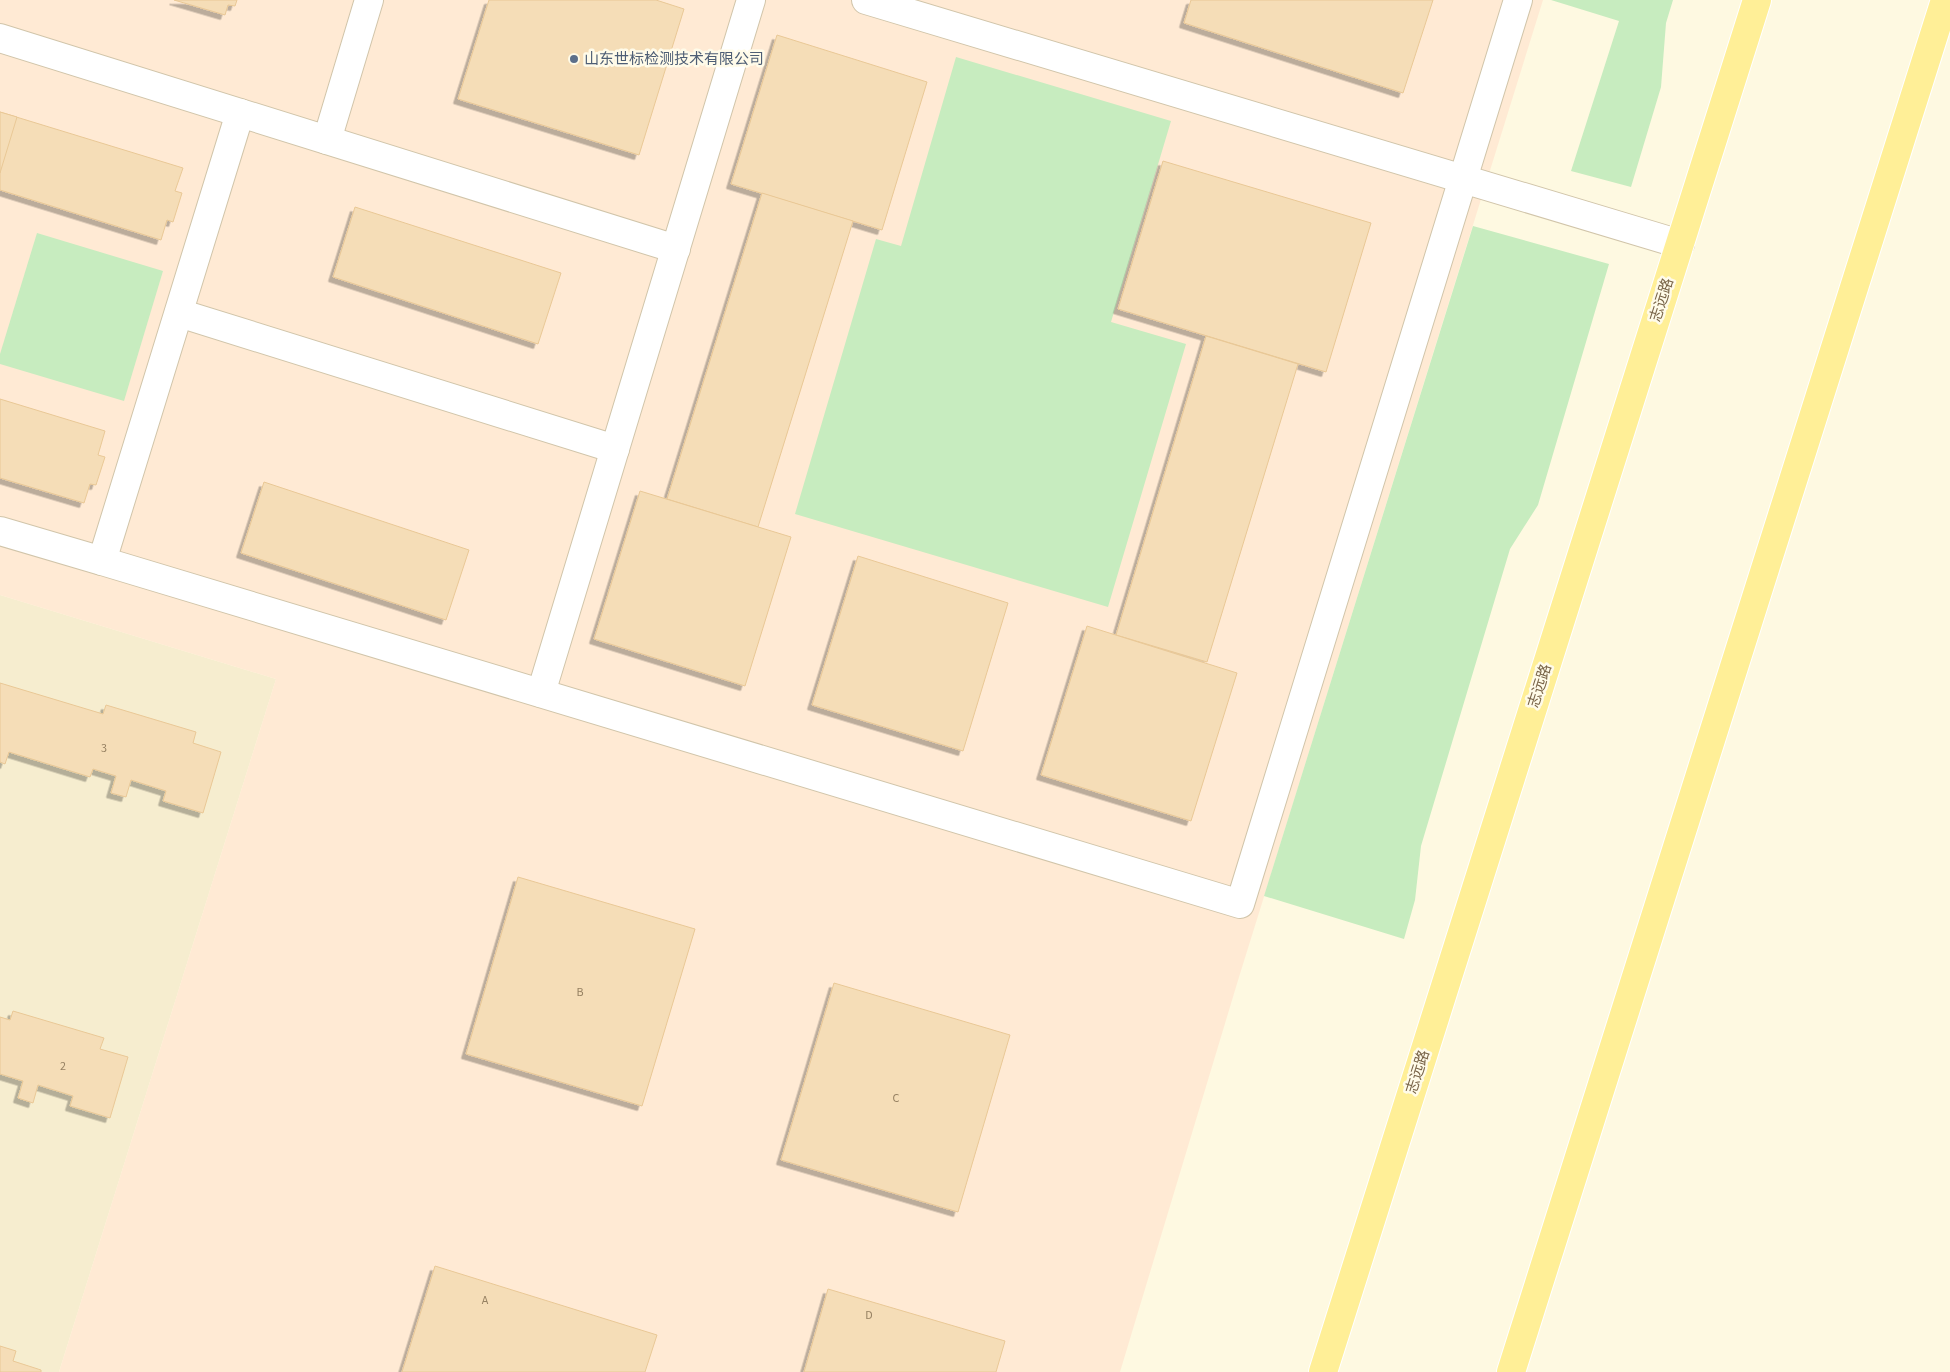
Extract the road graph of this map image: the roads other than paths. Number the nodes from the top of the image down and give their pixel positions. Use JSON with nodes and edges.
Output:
{"nodes":[{"id":1,"x":369,"y":0,"type":"edge"},
{"id":2,"x":751,"y":0,"type":"edge"},
{"id":3,"x":866,"y":0,"type":"edge"},
{"id":4,"x":1518,"y":0,"type":"edge"},
{"id":5,"x":1757,"y":0,"type":"edge"},
{"id":6,"x":1945,"y":0,"type":"edge"},
{"id":7,"x":0,"y":38,"type":"edge"},
{"id":8,"x":240,"y":113,"type":"junction"},
{"id":9,"x":327,"y":140,"type":"junction"},
{"id":10,"x":1463,"y":179,"type":"junction"},
{"id":11,"x":1680,"y":244,"type":"junction"},
{"id":12,"x":676,"y":249,"type":"junction"},
{"id":13,"x":179,"y":313,"type":"junction"},
{"id":14,"x":615,"y":449,"type":"junction"},
{"id":15,"x":0,"y":531,"type":"edge"},
{"id":16,"x":102,"y":562,"type":"junction"},
{"id":17,"x":541,"y":693,"type":"junction"},
{"id":18,"x":1323,"y":1372,"type":"edge"},
{"id":19,"x":1511,"y":1372,"type":"edge"}],
"edges":[{"from":1,"to":9,"type":"lane"},
{"from":2,"to":12,"type":"lane"},
{"from":3,"to":10,"type":"lane"},
{"from":4,"to":10,"type":"lane"},
{"from":5,"to":11,"type":"main road","name":"志远路"},
{"from":6,"to":19,"type":"main road"},
{"from":7,"to":8,"type":"lane"},
{"from":8,"to":9,"type":"lane"},
{"from":8,"to":13,"type":"lane"},
{"from":9,"to":12,"type":"lane"},
{"from":10,"to":11,"type":"lane"},
{"from":10,"to":17,"type":"lane"},
{"from":11,"to":18,"type":"main road","name":"志远路"},
{"from":12,"to":14,"type":"lane"},
{"from":13,"to":14,"type":"lane"},
{"from":13,"to":16,"type":"lane"},
{"from":14,"to":17,"type":"lane"},
{"from":15,"to":16,"type":"lane"},
{"from":16,"to":17,"type":"lane"}]}
